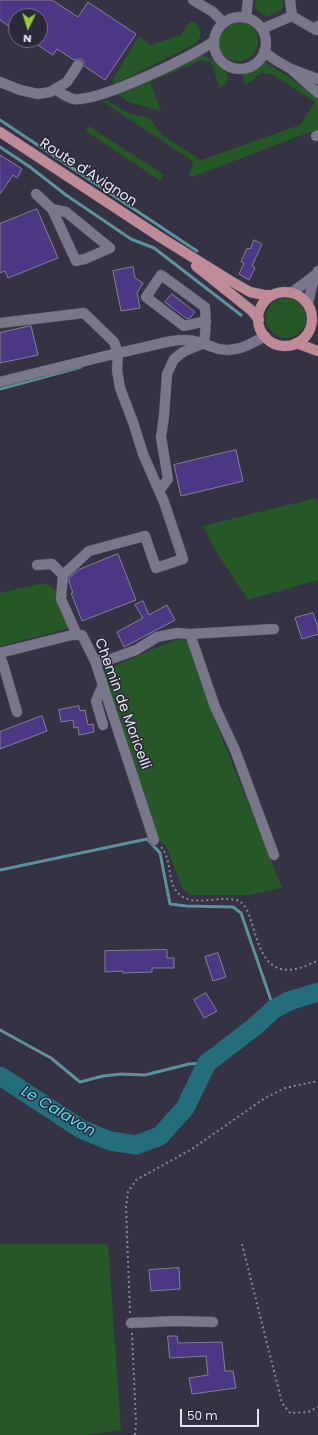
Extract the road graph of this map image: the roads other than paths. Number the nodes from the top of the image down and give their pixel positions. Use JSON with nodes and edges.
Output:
{"nodes":[{"id":1,"x":193,"y":0,"type":"edge"},
{"id":2,"x":248,"y":0,"type":"edge"},
{"id":3,"x":290,"y":0,"type":"edge"},
{"id":4,"x":292,"y":16,"type":"junction"},
{"id":5,"x":246,"y":18,"type":"junction"},
{"id":6,"x":223,"y":22,"type":"junction"},
{"id":7,"x":318,"y":26,"type":"edge"},
{"id":8,"x":262,"y":29,"type":"junction"},
{"id":9,"x":214,"y":41,"type":"junction"},
{"id":10,"x":264,"y":52,"type":"junction"},
{"id":11,"x":78,"y":65,"type":"dead end"},
{"id":12,"x":291,"y":69,"type":"junction"},
{"id":13,"x":318,"y":79,"type":"edge"},
{"id":14,"x":0,"y":82,"type":"edge"},
{"id":15,"x":55,"y":89,"type":"junction"},
{"id":16,"x":318,"y":92,"type":"edge"},
{"id":17,"x":0,"y":132,"type":"edge"},
{"id":18,"x":36,"y":194,"type":"dead end"},
{"id":19,"x":52,"y":209,"type":"junction"},
{"id":20,"x":160,"y":237,"type":"junction"},
{"id":21,"x":318,"y":271,"type":"edge"},
{"id":22,"x":291,"y":293,"type":"junction"},
{"id":23,"x":273,"y":295,"type":"junction"},
{"id":24,"x":308,"y":304,"type":"junction"},
{"id":25,"x":259,"y":320,"type":"junction"},
{"id":26,"x":206,"y":321,"type":"junction"},
{"id":27,"x":0,"y":324,"type":"edge"},
{"id":28,"x":315,"y":327,"type":"edge"},
{"id":29,"x":265,"y":336,"type":"junction"},
{"id":30,"x":204,"y":343,"type":"junction"},
{"id":31,"x":296,"y":343,"type":"junction"},
{"id":32,"x":318,"y":351,"type":"edge"},
{"id":33,"x":118,"y":353,"type":"junction"},
{"id":34,"x":0,"y":382,"type":"edge"},
{"id":35,"x":159,"y":492,"type":"junction"},
{"id":36,"x":37,"y":565,"type":"dead end"},
{"id":37,"x":62,"y":575,"type":"junction"},
{"id":38,"x":274,"y":628,"type":"dead end"},
{"id":39,"x":190,"y":634,"type":"junction"},
{"id":40,"x":77,"y":635,"type":"junction"},
{"id":41,"x":0,"y":655,"type":"edge"},
{"id":42,"x":95,"y":661,"type":"junction"},
{"id":43,"x":103,"y":686,"type":"junction"},
{"id":44,"x":17,"y":712,"type":"dead end"},
{"id":45,"x":103,"y":725,"type":"dead end"},
{"id":46,"x":154,"y":840,"type":"road end"},
{"id":47,"x":274,"y":855,"type":"dead end"},
{"id":48,"x":213,"y":1322,"type":"dead end"},
{"id":49,"x":131,"y":1323,"type":"road end"}],
"edges":[{"from":1,"to":6,"type":"street"},
{"from":2,"to":5,"type":"street"},
{"from":3,"to":4,"type":"street"},
{"from":4,"to":7,"type":"street"},
{"from":4,"to":8,"type":"street"},
{"from":5,"to":6,"type":"street"},
{"from":5,"to":8,"type":"street"},
{"from":6,"to":9,"type":"street"},
{"from":8,"to":10,"type":"street"},
{"from":9,"to":10,"type":"street"},
{"from":9,"to":15,"type":"street"},
{"from":10,"to":12,"type":"street"},
{"from":11,"to":15,"type":"street"},
{"from":12,"to":13,"type":"street"},
{"from":12,"to":16,"type":"street"},
{"from":14,"to":15,"type":"street"},
{"from":17,"to":20,"type":"main road","name":"Route d'Avignon"},
{"from":18,"to":19,"type":"street"},
{"from":19,"to":19,"type":"street"},
{"from":20,"to":23,"type":"main road","name":"Route d'Avignon"},
{"from":20,"to":25,"type":"main road","name":"Route d'Avignon"},
{"from":21,"to":22,"type":"street"},
{"from":21,"to":24,"type":"street"},
{"from":22,"to":23,"type":"main road"},
{"from":22,"to":24,"type":"main road"},
{"from":23,"to":25,"type":"main road"},
{"from":24,"to":28,"type":"main road"},
{"from":25,"to":29,"type":"main road"},
{"from":26,"to":26,"type":"street"},
{"from":26,"to":30,"type":"street"},
{"from":27,"to":33,"type":"street"},
{"from":28,"to":31,"type":"main road"},
{"from":29,"to":30,"type":"street"},
{"from":29,"to":31,"type":"main road"},
{"from":30,"to":33,"type":"street"},
{"from":30,"to":35,"type":"street"},
{"from":31,"to":32,"type":"main road"},
{"from":33,"to":34,"type":"street"},
{"from":33,"to":35,"type":"street"},
{"from":35,"to":37,"type":"street"},
{"from":36,"to":37,"type":"street"},
{"from":37,"to":40,"type":"street"},
{"from":38,"to":39,"type":"street"},
{"from":39,"to":42,"type":"street"},
{"from":39,"to":47,"type":"street"},
{"from":40,"to":41,"type":"street","name":"Chemin de Moricelli"},
{"from":40,"to":42,"type":"street","name":"Chemin de Moricelli"},
{"from":41,"to":44,"type":"street"},
{"from":42,"to":43,"type":"street","name":"Chemin de Moricelli"},
{"from":43,"to":45,"type":"street"},
{"from":43,"to":46,"type":"street","name":"Chemin de Moricelli"},
{"from":48,"to":49,"type":"street"}]}
